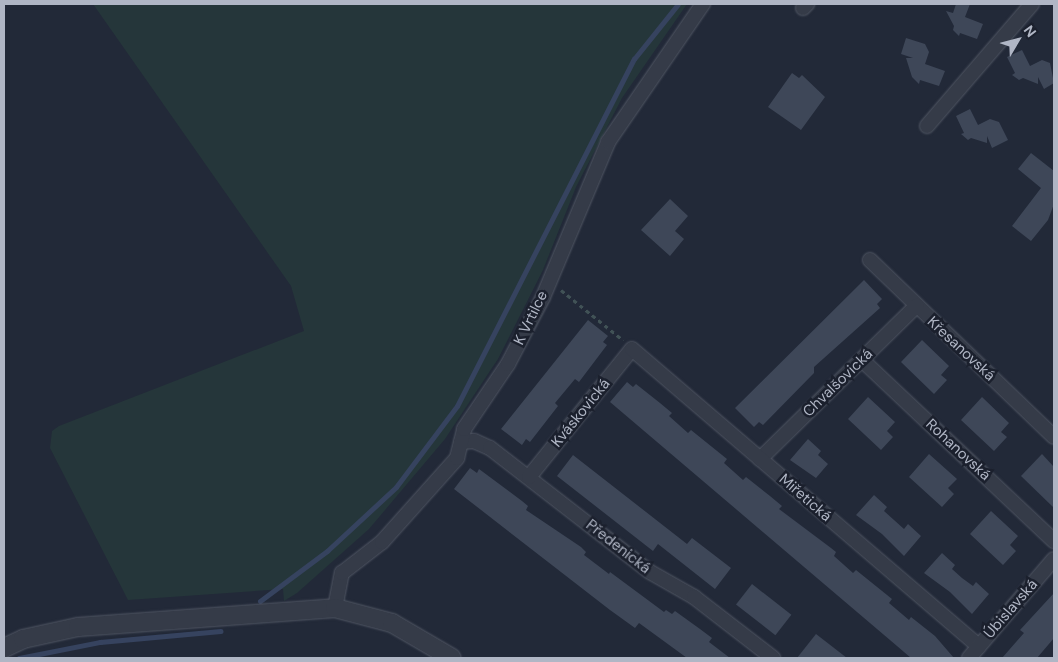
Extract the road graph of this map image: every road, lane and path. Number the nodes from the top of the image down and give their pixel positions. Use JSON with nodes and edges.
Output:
{"nodes":[{"id":1,"x":703,"y":4,"type":"edge"},
{"id":2,"x":1032,"y":4,"type":"edge"},
{"id":3,"x":927,"y":126,"type":"dead end"},
{"id":4,"x":870,"y":260,"type":"dead end"},
{"id":5,"x":549,"y":281,"type":"junction"},
{"id":6,"x":916,"y":306,"type":"junction"},
{"id":7,"x":632,"y":349,"type":"junction"},
{"id":8,"x":862,"y":360,"type":"junction"},
{"id":9,"x":1054,"y":437,"type":"edge"},
{"id":10,"x":461,"y":442,"type":"junction"},
{"id":11,"x":760,"y":459,"type":"junction"},
{"id":12,"x":529,"y":477,"type":"junction"},
{"id":13,"x":1054,"y":541,"type":"edge"},
{"id":14,"x":1054,"y":559,"type":"edge"},
{"id":15,"x":335,"y":608,"type":"junction"},
{"id":16,"x":979,"y":646,"type":"junction"},
{"id":17,"x":4,"y":648,"type":"edge"},
{"id":18,"x":452,"y":658,"type":"edge"},
{"id":19,"x":773,"y":658,"type":"edge"},
{"id":20,"x":969,"y":658,"type":"edge"}],
"edges":[{"from":1,"to":5,"type":"street","name":"K Vrtilce"},
{"from":2,"to":3,"type":"street"},
{"from":4,"to":6,"type":"street","name":"Křesanovská"},
{"from":5,"to":7,"type":"path"},
{"from":5,"to":10,"type":"street","name":"K Vrtilce"},
{"from":6,"to":8,"type":"street","name":"Chvalšovická"},
{"from":6,"to":9,"type":"street","name":"Křesanovská"},
{"from":7,"to":11,"type":"street","name":"Miřetická"},
{"from":7,"to":12,"type":"street","name":"Kváskovická"},
{"from":8,"to":11,"type":"street","name":"Chvalšovická"},
{"from":8,"to":13,"type":"street","name":"Rohanovská"},
{"from":10,"to":12,"type":"street","name":"Předenická"},
{"from":10,"to":15,"type":"street","name":"K Vrtilce"},
{"from":11,"to":16,"type":"street","name":"Miřetická"},
{"from":12,"to":19,"type":"street","name":"Předenická"},
{"from":14,"to":16,"type":"street","name":"Úbislavská"},
{"from":15,"to":17,"type":"street"},
{"from":15,"to":18,"type":"street"},
{"from":16,"to":20,"type":"street","name":"Úbislavská"}]}
